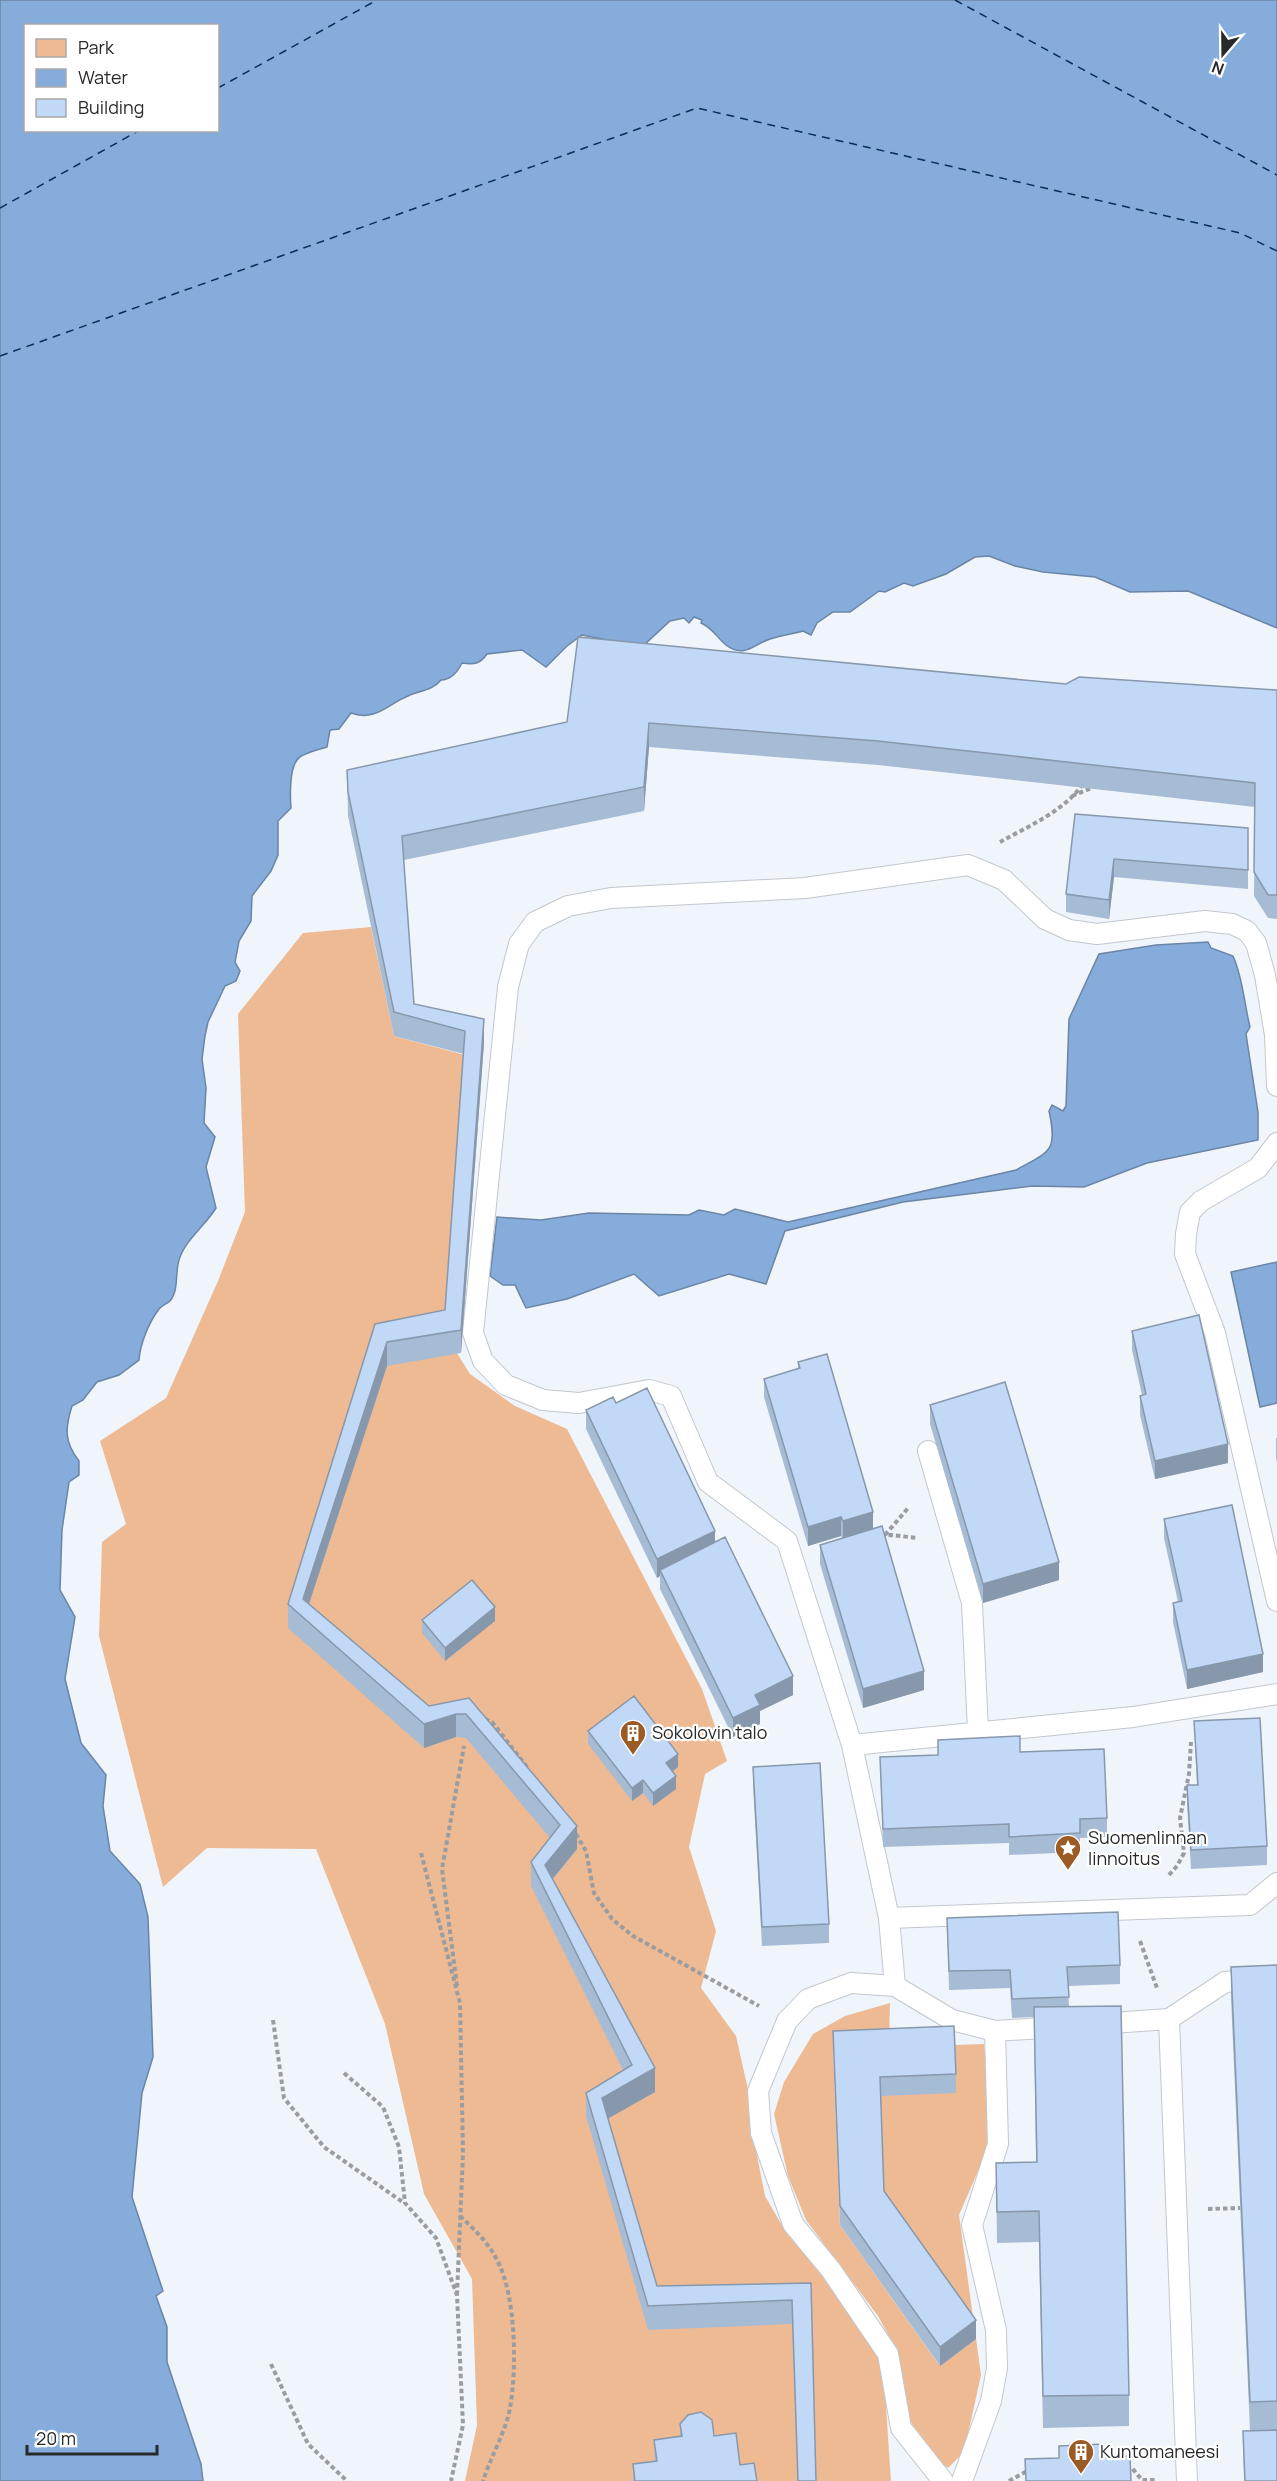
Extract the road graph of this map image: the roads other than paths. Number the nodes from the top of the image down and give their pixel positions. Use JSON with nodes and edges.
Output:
{"nodes":[{"id":1,"x":1277,"y":1086,"type":"edge"},
{"id":2,"x":1277,"y":1143,"type":"edge"},
{"id":3,"x":928,"y":1451,"type":"dead end"},
{"id":4,"x":1277,"y":1601,"type":"edge"},
{"id":5,"x":1277,"y":1694,"type":"edge"},
{"id":6,"x":978,"y":1731,"type":"junction"},
{"id":7,"x":852,"y":1745,"type":"junction"},
{"id":8,"x":1277,"y":1883,"type":"edge"},
{"id":9,"x":889,"y":1918,"type":"junction"},
{"id":10,"x":1277,"y":1978,"type":"edge"},
{"id":11,"x":895,"y":1986,"type":"junction"},
{"id":12,"x":1169,"y":2019,"type":"junction"},
{"id":13,"x":995,"y":2031,"type":"junction"},
{"id":14,"x":943,"y":2481,"type":"edge"},
{"id":15,"x":962,"y":2481,"type":"edge"},
{"id":16,"x":1187,"y":2481,"type":"edge"}],
"edges":[{"from":1,"to":7,"type":"lane"},
{"from":2,"to":4,"type":"lane"},
{"from":3,"to":6,"type":"lane"},
{"from":5,"to":6,"type":"lane"},
{"from":6,"to":7,"type":"lane"},
{"from":7,"to":9,"type":"lane"},
{"from":8,"to":9,"type":"lane"},
{"from":9,"to":11,"type":"lane"},
{"from":10,"to":12,"type":"lane"},
{"from":11,"to":13,"type":"lane"},
{"from":11,"to":14,"type":"lane"},
{"from":12,"to":13,"type":"lane"},
{"from":12,"to":16,"type":"lane"},
{"from":13,"to":15,"type":"lane"}]}
